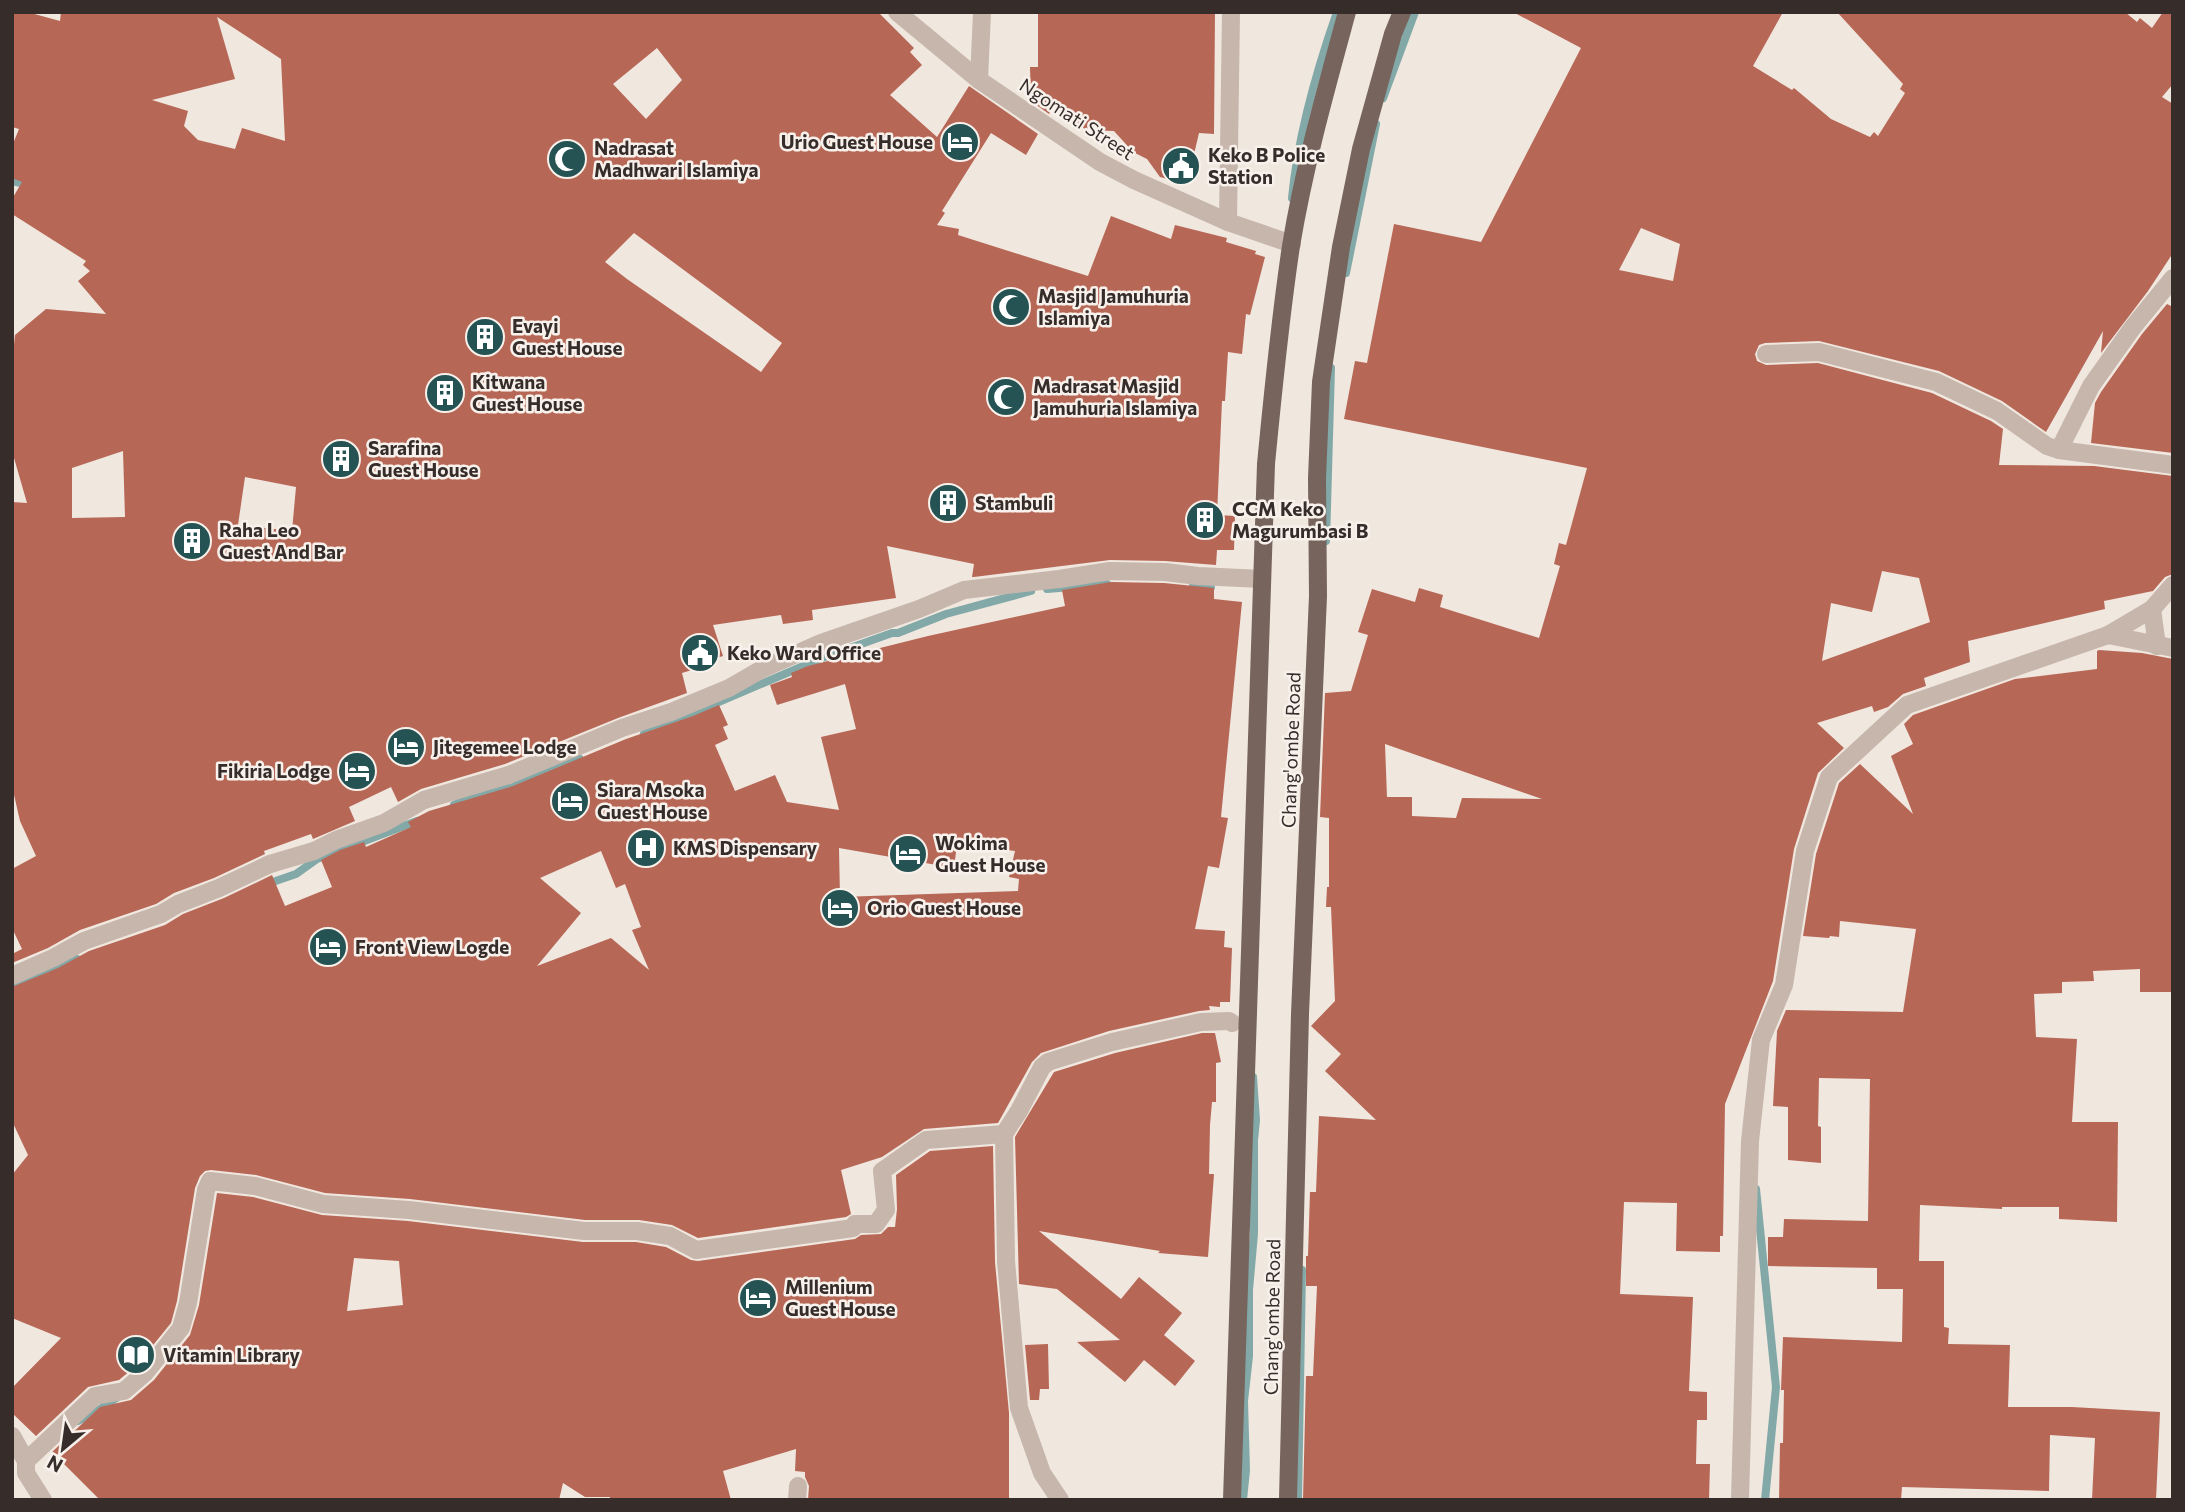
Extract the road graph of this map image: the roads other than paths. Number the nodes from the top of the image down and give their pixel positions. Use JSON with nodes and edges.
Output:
{"nodes":[{"id":1,"x":897,"y":12,"type":"edge"},
{"id":2,"x":982,"y":12,"type":"edge"},
{"id":3,"x":1231,"y":12,"type":"edge"},
{"id":4,"x":1347,"y":12,"type":"edge"},
{"id":5,"x":1402,"y":12,"type":"edge"},
{"id":6,"x":979,"y":80,"type":"junction"},
{"id":7,"x":1228,"y":222,"type":"junction"},
{"id":8,"x":1292,"y":244,"type":"junction"},
{"id":9,"x":2173,"y":278,"type":"edge"},
{"id":10,"x":1766,"y":354,"type":"dead end"},
{"id":11,"x":2059,"y":450,"type":"junction"},
{"id":12,"x":2173,"y":465,"type":"edge"},
{"id":13,"x":1262,"y":579,"type":"junction"},
{"id":14,"x":2173,"y":585,"type":"edge"},
{"id":15,"x":2151,"y":609,"type":"junction"},
{"id":16,"x":2108,"y":635,"type":"junction"},
{"id":17,"x":2165,"y":647,"type":"edge"},
{"id":18,"x":12,"y":976,"type":"edge"},
{"id":19,"x":1232,"y":1023,"type":"dead end"},
{"id":20,"x":1004,"y":1134,"type":"junction"},
{"id":21,"x":12,"y":1436,"type":"edge"},
{"id":22,"x":26,"y":1467,"type":"junction"},
{"id":23,"x":12,"y":1486,"type":"edge"},
{"id":24,"x":43,"y":1500,"type":"edge"},
{"id":25,"x":1060,"y":1500,"type":"edge"},
{"id":26,"x":1232,"y":1500,"type":"edge"},
{"id":27,"x":1288,"y":1500,"type":"edge"},
{"id":28,"x":1740,"y":1500,"type":"edge"}],
"edges":[{"from":1,"to":6,"type":"street","name":"Ngomati Street"},
{"from":2,"to":6,"type":"street"},
{"from":3,"to":7,"type":"street"},
{"from":4,"to":8,"type":"main road","name":"Chang'ombe Road"},
{"from":5,"to":27,"type":"main road","name":"Chang'ombe Road"},
{"from":6,"to":7,"type":"street","name":"Ngomati Street"},
{"from":7,"to":8,"type":"street","name":"Ngomati Street"},
{"from":8,"to":13,"type":"main road","name":"Chang'ombe Road"},
{"from":9,"to":11,"type":"street"},
{"from":10,"to":11,"type":"street"},
{"from":11,"to":12,"type":"street"},
{"from":13,"to":18,"type":"street"},
{"from":13,"to":26,"type":"main road","name":"Chang'ombe Road"},
{"from":14,"to":15,"type":"street"},
{"from":15,"to":16,"type":"street"},
{"from":15,"to":17,"type":"street"},
{"from":16,"to":17,"type":"street"},
{"from":16,"to":28,"type":"street"},
{"from":19,"to":20,"type":"street"},
{"from":20,"to":22,"type":"street"},
{"from":20,"to":25,"type":"street"},
{"from":21,"to":22,"type":"street"},
{"from":22,"to":23,"type":"street"},
{"from":22,"to":24,"type":"street"}]}
